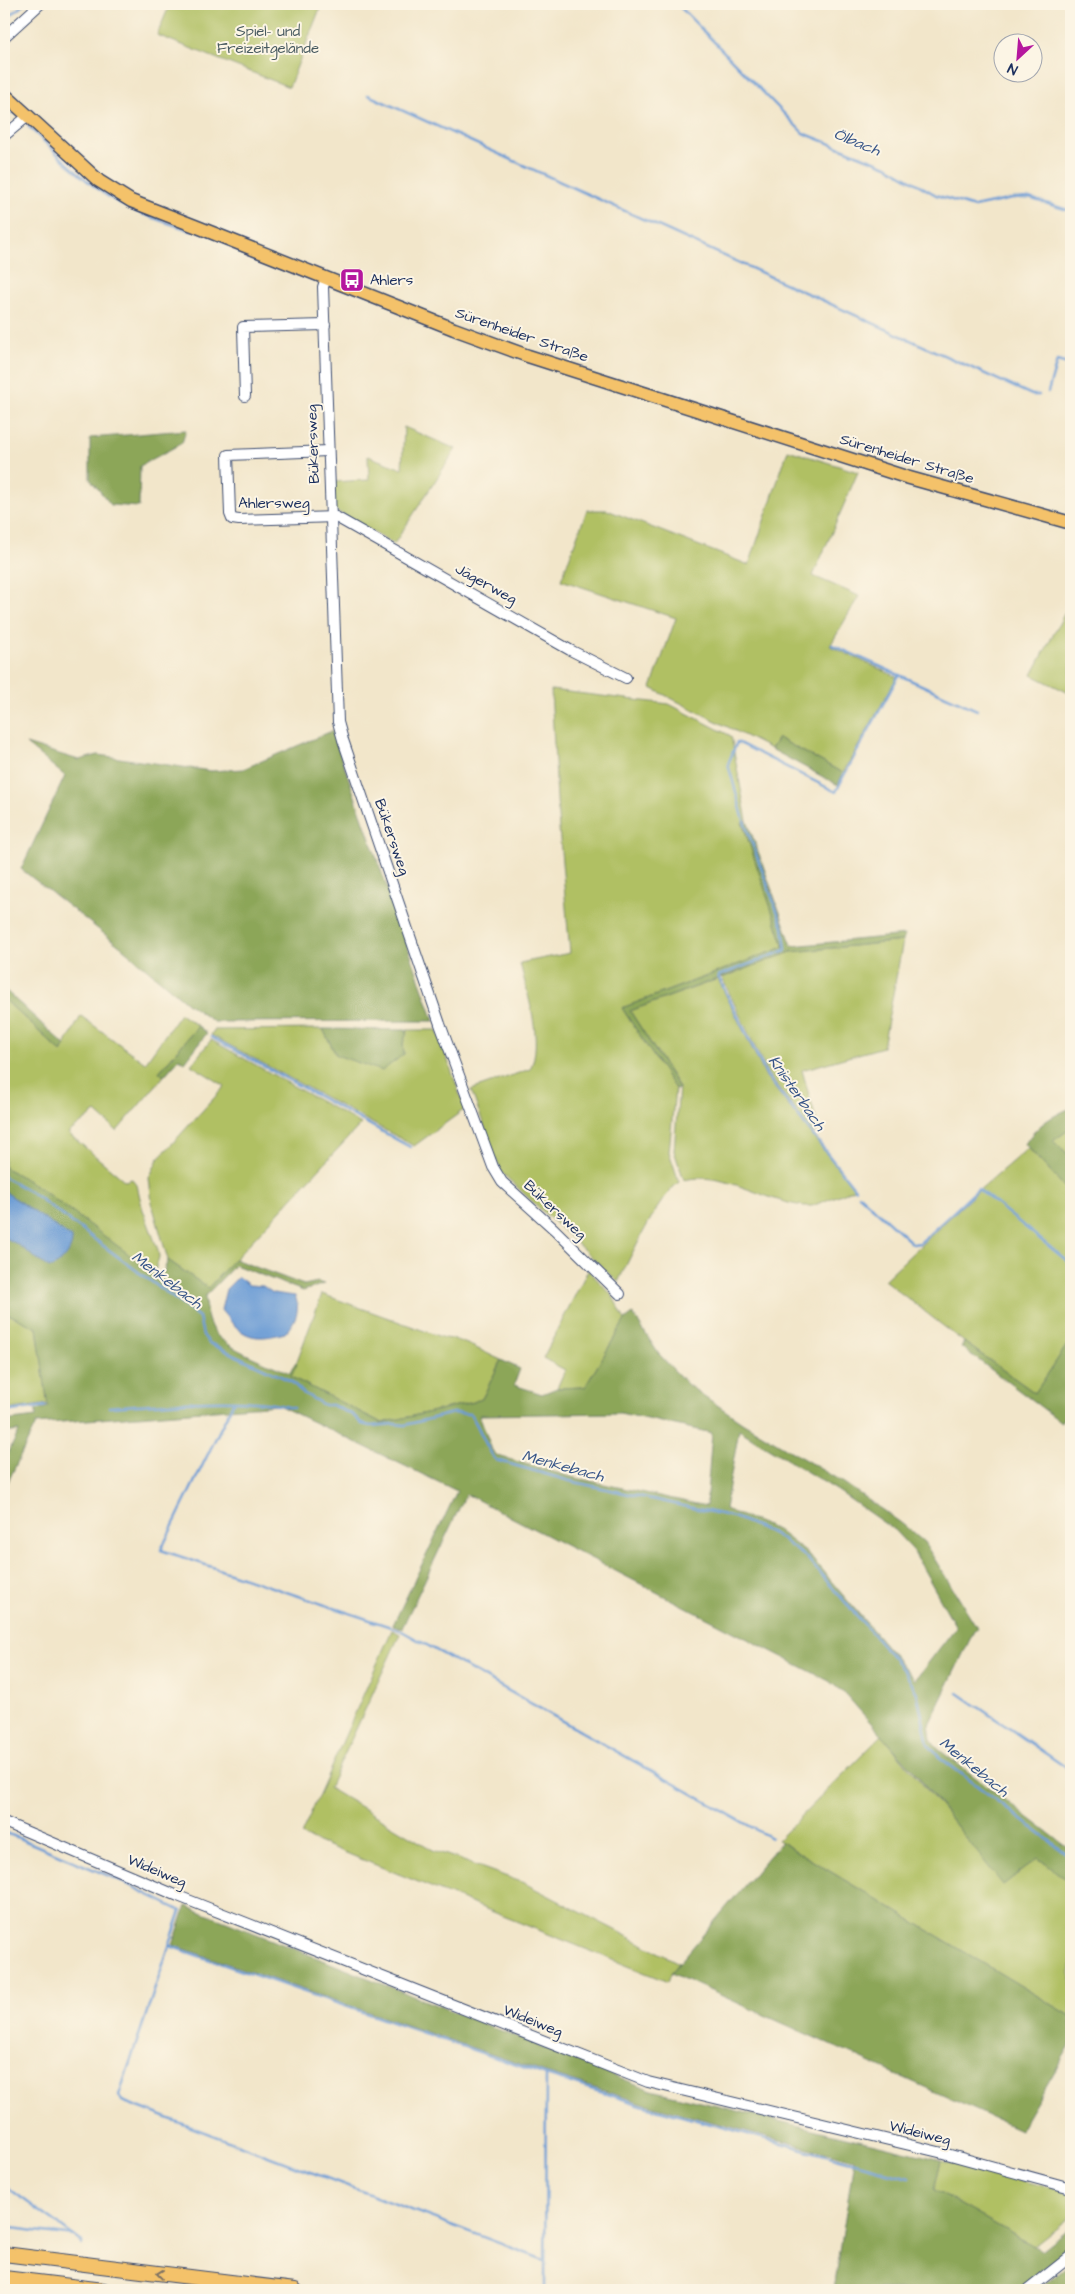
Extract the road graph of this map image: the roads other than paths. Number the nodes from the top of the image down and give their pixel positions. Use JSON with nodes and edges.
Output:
{"nodes":[{"id":1,"x":40,"y":4,"type":"edge"},
{"id":2,"x":4,"y":37,"type":"edge"},
{"id":3,"x":4,"y":94,"type":"edge"},
{"id":4,"x":28,"y":116,"type":"junction"},
{"id":5,"x":4,"y":136,"type":"edge"},
{"id":6,"x":326,"y":278,"type":"junction"},
{"id":7,"x":325,"y":325,"type":"junction"},
{"id":8,"x":245,"y":396,"type":"dead end"},
{"id":9,"x":328,"y":451,"type":"junction"},
{"id":10,"x":330,"y":517,"type":"junction"},
{"id":11,"x":1071,"y":523,"type":"edge"},
{"id":12,"x":626,"y":678,"type":"dead end"},
{"id":13,"x":620,"y":1294,"type":"dead end"},
{"id":14,"x":4,"y":1822,"type":"edge"},
{"id":15,"x":1071,"y":2188,"type":"edge"},
{"id":16,"x":4,"y":2254,"type":"edge"},
{"id":17,"x":1071,"y":2256,"type":"edge"},
{"id":18,"x":4,"y":2278,"type":"edge"},
{"id":19,"x":104,"y":2290,"type":"edge"},
{"id":20,"x":295,"y":2290,"type":"edge"},
{"id":21,"x":1028,"y":2290,"type":"edge"}],
"edges":[{"from":1,"to":2,"type":"street"},
{"from":3,"to":4,"type":"main road","name":"Sürenheider Straße"},
{"from":4,"to":5,"type":"street"},
{"from":4,"to":6,"type":"main road","name":"Sürenheider Straße"},
{"from":6,"to":7,"type":"street","name":"Bükersweg"},
{"from":6,"to":11,"type":"main road","name":"Sürenheider Straße"},
{"from":7,"to":8,"type":"street"},
{"from":7,"to":9,"type":"street","name":"Bükersweg"},
{"from":9,"to":10,"type":"street","name":"Bükersweg"},
{"from":9,"to":10,"type":"street","name":"Ahlersweg"},
{"from":10,"to":12,"type":"street","name":"Jägerweg"},
{"from":10,"to":13,"type":"street","name":"Bükersweg"},
{"from":14,"to":15,"type":"street","name":"Wideiweg"},
{"from":20,"to":16,"type":"highway","one_way":true},
{"from":17,"to":21,"type":"street"},
{"from":18,"to":19,"type":"highway"}]}
